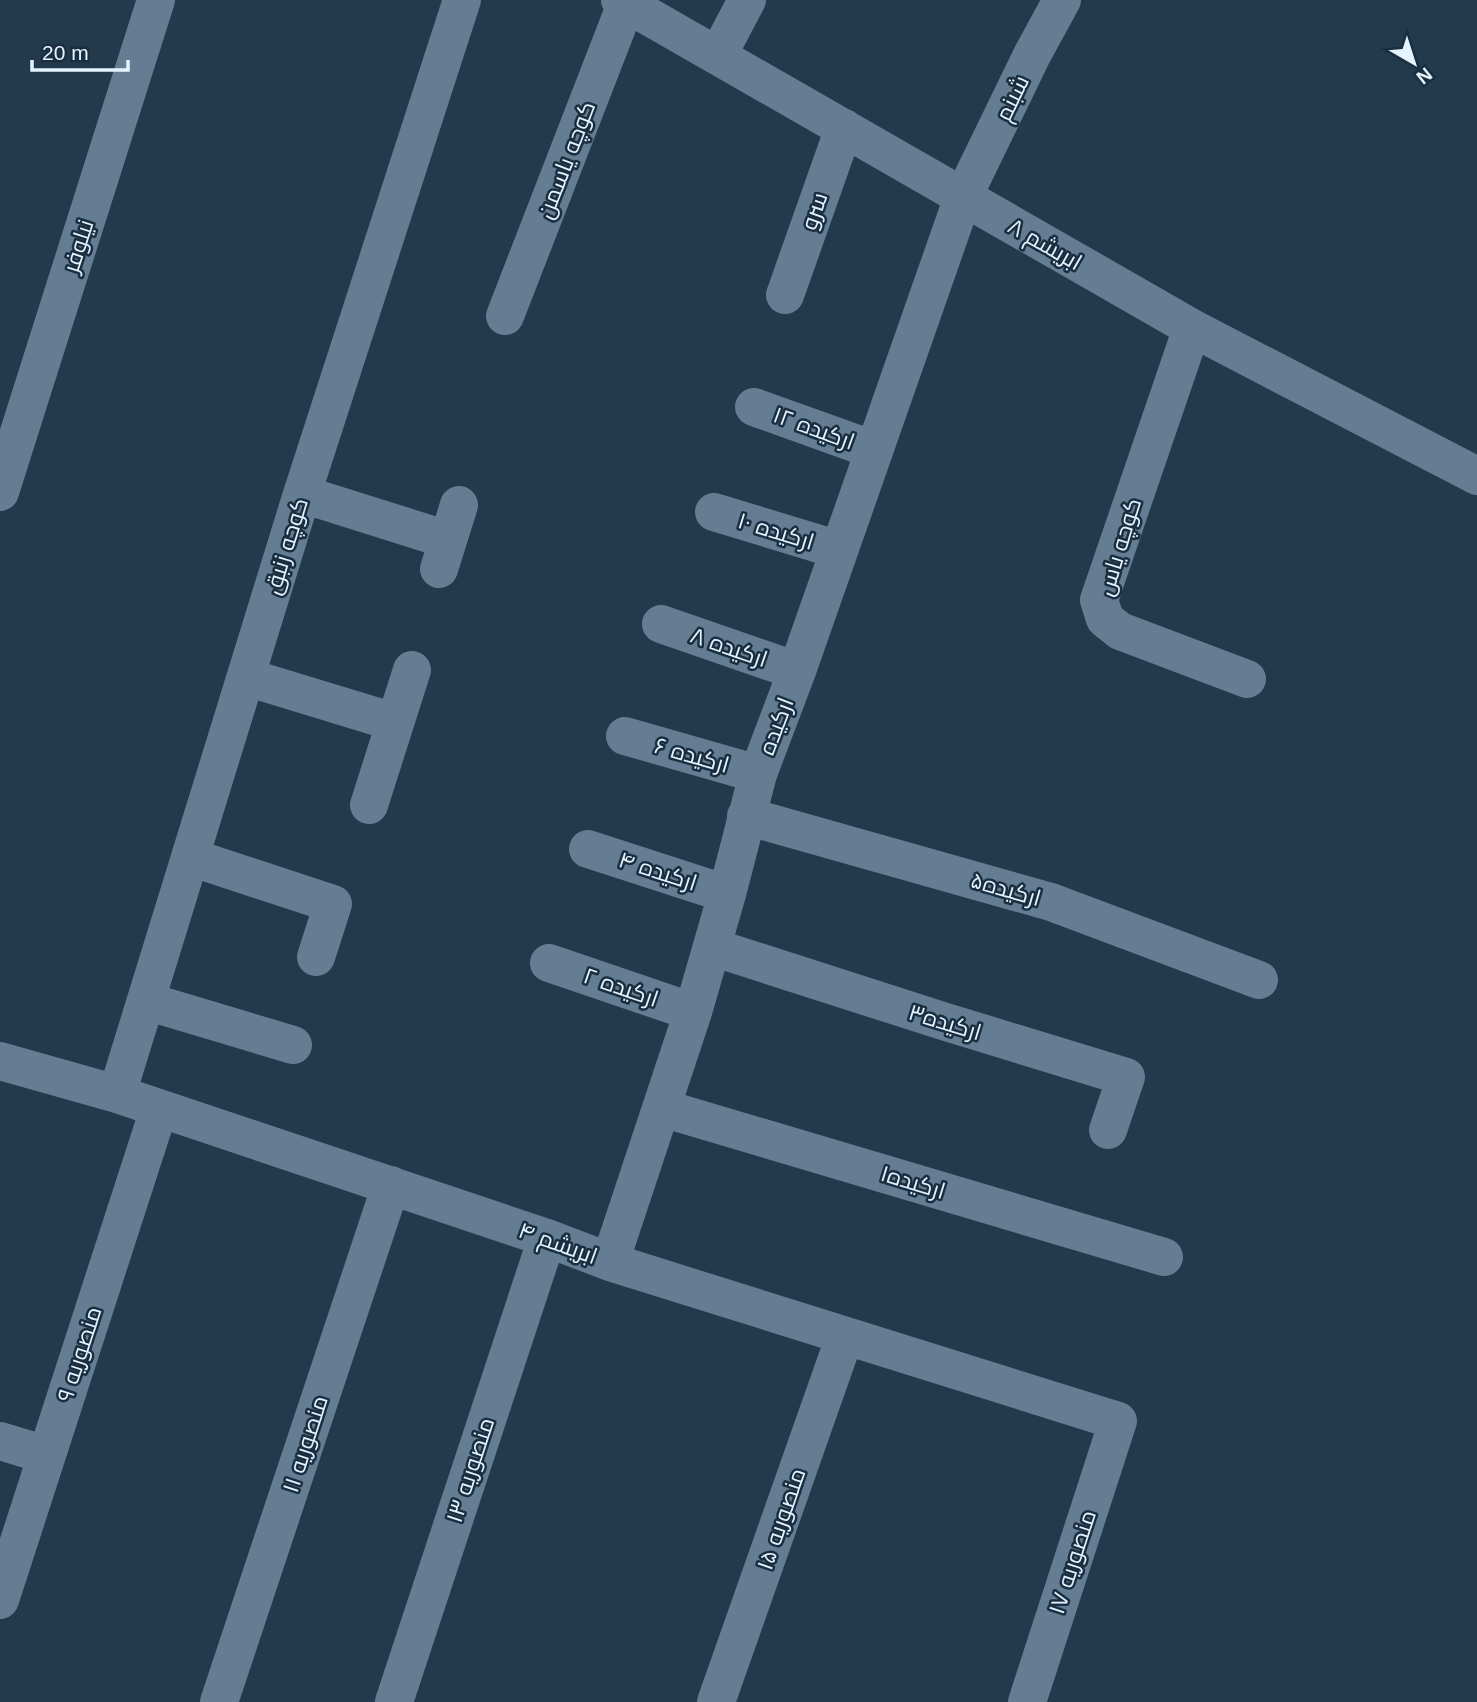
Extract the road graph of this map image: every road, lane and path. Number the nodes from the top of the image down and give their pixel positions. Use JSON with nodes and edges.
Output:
{"nodes":[{"id":1,"x":156,"y":0,"type":"edge"},
{"id":2,"x":462,"y":0,"type":"edge"},
{"id":3,"x":747,"y":0,"type":"edge"},
{"id":4,"x":1062,"y":0,"type":"edge"},
{"id":5,"x":623,"y":2,"type":"edge"},
{"id":6,"x":718,"y":55,"type":"junction"},
{"id":7,"x":844,"y":128,"type":"junction"},
{"id":8,"x":963,"y":197,"type":"junction"},
{"id":9,"x":785,"y":295,"type":"dead end"},
{"id":10,"x":505,"y":316,"type":"dead end"},
{"id":11,"x":1192,"y":328,"type":"junction"},
{"id":12,"x":754,"y":407,"type":"dead end"},
{"id":13,"x":874,"y":450,"type":"junction"},
{"id":14,"x":1477,"y":476,"type":"edge"},
{"id":15,"x":0,"y":492,"type":"edge"},
{"id":16,"x":302,"y":494,"type":"junction"},
{"id":17,"x":714,"y":512,"type":"dead end"},
{"id":18,"x":449,"y":538,"type":"dead end"},
{"id":19,"x":839,"y":550,"type":"junction"},
{"id":20,"x":661,"y":624,"type":"dead end"},
{"id":21,"x":412,"y":670,"type":"dead end"},
{"id":22,"x":797,"y":671,"type":"junction"},
{"id":23,"x":246,"y":677,"type":"junction"},
{"id":24,"x":1247,"y":679,"type":"dead end"},
{"id":25,"x":394,"y":722,"type":"junction"},
{"id":26,"x":625,"y":736,"type":"dead end"},
{"id":27,"x":758,"y":774,"type":"junction"},
{"id":28,"x":369,"y":805,"type":"dead end"},
{"id":29,"x":746,"y":816,"type":"junction"},
{"id":30,"x":588,"y":849,"type":"dead end"},
{"id":31,"x":190,"y":857,"type":"junction"},
{"id":32,"x":727,"y":894,"type":"junction"},
{"id":33,"x":712,"y":947,"type":"junction"},
{"id":34,"x":316,"y":957,"type":"dead end"},
{"id":35,"x":549,"y":962,"type":"dead end"},
{"id":36,"x":1259,"y":980,"type":"dead end"},
{"id":37,"x":146,"y":1001,"type":"junction"},
{"id":38,"x":692,"y":1012,"type":"junction"},
{"id":39,"x":293,"y":1045,"type":"dead end"},
{"id":40,"x":0,"y":1061,"type":"edge"},
{"id":41,"x":117,"y":1094,"type":"junction"},
{"id":42,"x":662,"y":1108,"type":"junction"},
{"id":43,"x":159,"y":1109,"type":"junction"},
{"id":44,"x":1108,"y":1130,"type":"dead end"},
{"id":45,"x":391,"y":1185,"type":"junction"},
{"id":46,"x":547,"y":1238,"type":"junction"},
{"id":47,"x":1164,"y":1256,"type":"dead end"},
{"id":48,"x":610,"y":1262,"type":"junction"},
{"id":49,"x":845,"y":1336,"type":"junction"},
{"id":50,"x":1118,"y":1421,"type":"joint"},
{"id":51,"x":0,"y":1441,"type":"edge"},
{"id":52,"x":46,"y":1455,"type":"junction"},
{"id":53,"x":0,"y":1600,"type":"edge"},
{"id":54,"x":219,"y":1702,"type":"edge"},
{"id":55,"x":394,"y":1702,"type":"edge"},
{"id":56,"x":716,"y":1702,"type":"edge"},
{"id":57,"x":1027,"y":1702,"type":"edge"}],
"edges":[{"from":1,"to":15,"type":"street","name":"نيلوفر"},
{"from":2,"to":16,"type":"street","name":"کوچه زنبق"},
{"from":3,"to":6,"type":"street"},
{"from":4,"to":8,"type":"street","name":"شبنم"},
{"from":5,"to":6,"type":"street","name":"ابریشم ۸"},
{"from":5,"to":10,"type":"street","name":"کوچه یاسمن"},
{"from":6,"to":7,"type":"street","name":"ابریشم ۸"},
{"from":7,"to":8,"type":"street","name":"ابریشم ۸"},
{"from":7,"to":9,"type":"street","name":"سرو"},
{"from":8,"to":11,"type":"street","name":"ابریشم ۸"},
{"from":8,"to":13,"type":"street","name":"ارکیده"},
{"from":11,"to":14,"type":"street","name":"ابریشم ۸"},
{"from":11,"to":24,"type":"street","name":"کوچه یاس"},
{"from":12,"to":13,"type":"street","name":"ارکیده ۱۲"},
{"from":13,"to":19,"type":"street","name":"ارکیده"},
{"from":16,"to":18,"type":"street"},
{"from":16,"to":23,"type":"street","name":"کوچه زنبق"},
{"from":17,"to":19,"type":"street","name":"ارکیده ۱۰"},
{"from":19,"to":22,"type":"street","name":"ارکیده"},
{"from":20,"to":22,"type":"street","name":"ارکیده ۸"},
{"from":21,"to":25,"type":"street"},
{"from":22,"to":27,"type":"street","name":"ارکیده"},
{"from":23,"to":25,"type":"street"},
{"from":23,"to":31,"type":"street","name":"کوچه زنبق"},
{"from":25,"to":28,"type":"street"},
{"from":26,"to":27,"type":"street","name":"ارکیده ۶"},
{"from":27,"to":29,"type":"street","name":"ارکیده"},
{"from":29,"to":32,"type":"street","name":"ارکیده"},
{"from":29,"to":36,"type":"street","name":"ارکیده۵"},
{"from":30,"to":32,"type":"street","name":"ارکیده ۴"},
{"from":31,"to":34,"type":"street"},
{"from":31,"to":37,"type":"street","name":"کوچه زنبق"},
{"from":32,"to":33,"type":"street","name":"ارکیده"},
{"from":33,"to":38,"type":"street","name":"ارکیده"},
{"from":33,"to":44,"type":"street","name":"ارکیده۳"},
{"from":35,"to":38,"type":"street","name":"ارکیده ۲"},
{"from":37,"to":39,"type":"street"},
{"from":37,"to":41,"type":"street","name":"کوچه زنبق"},
{"from":38,"to":42,"type":"street","name":"ارکیده"},
{"from":40,"to":41,"type":"street","name":"ابریشم ۴"},
{"from":41,"to":43,"type":"street","name":"ابریشم ۴"},
{"from":42,"to":47,"type":"street","name":"ارکیده۱"},
{"from":42,"to":48,"type":"street","name":"ارکیده"},
{"from":43,"to":45,"type":"street","name":"ابریشم ۴"},
{"from":43,"to":52,"type":"street","name":"منصوریه ۹"},
{"from":45,"to":46,"type":"street","name":"ابریشم ۴"},
{"from":45,"to":54,"type":"street","name":"منصوریه ۱۱"},
{"from":46,"to":48,"type":"street","name":"ابریشم ۴"},
{"from":46,"to":55,"type":"street","name":"منصوریه ۱۳"},
{"from":48,"to":49,"type":"street","name":"ابریشم ۴"},
{"from":49,"to":50,"type":"street","name":"ابریشم ۴"},
{"from":49,"to":56,"type":"street","name":"منصوریه ۱۵"},
{"from":50,"to":57,"type":"street","name":"منصوریه ۱۷"},
{"from":51,"to":52,"type":"street"},
{"from":52,"to":53,"type":"street","name":"منصوریه ۹"}]}
